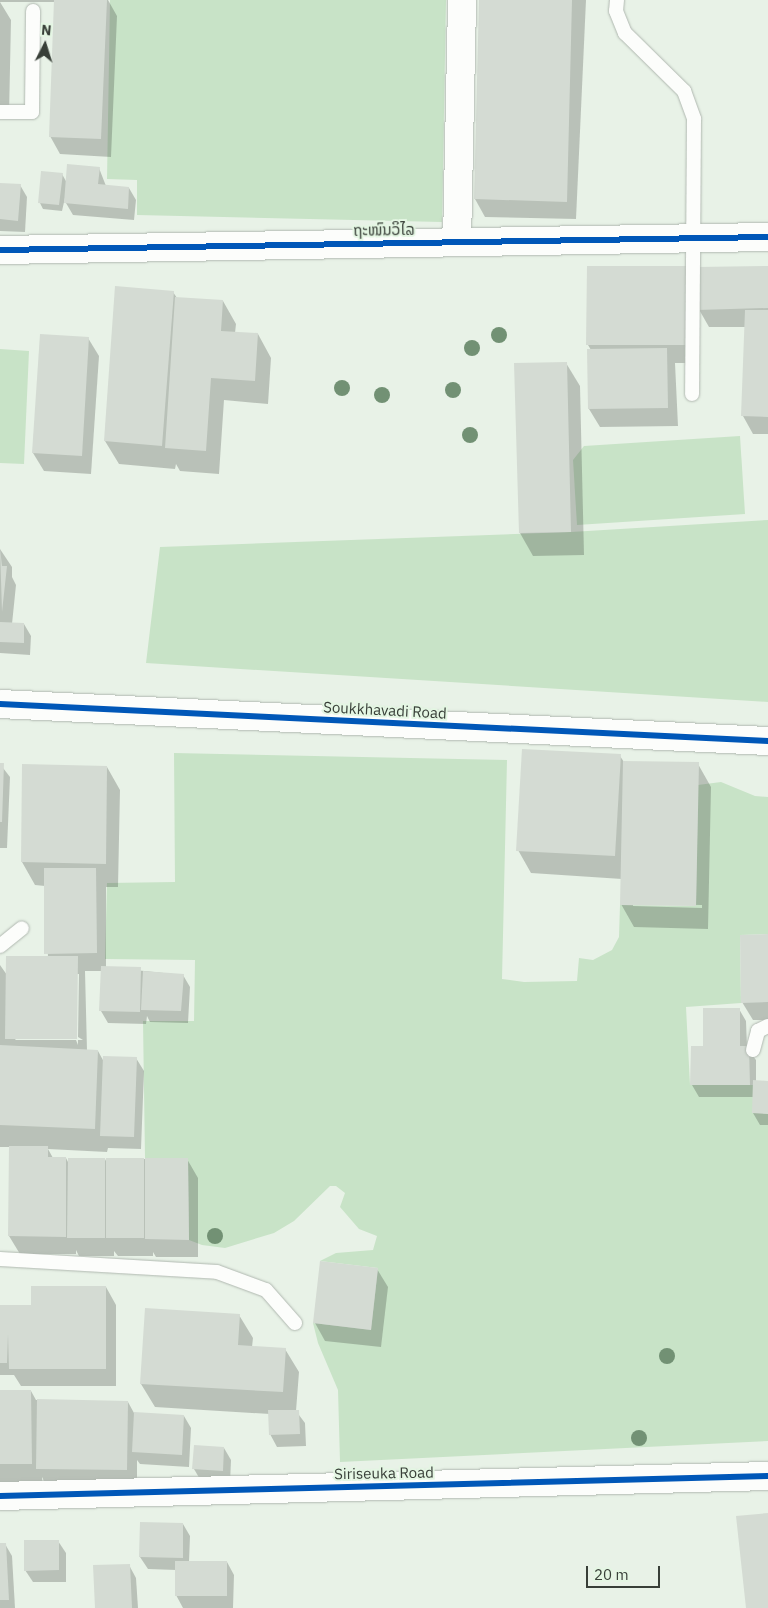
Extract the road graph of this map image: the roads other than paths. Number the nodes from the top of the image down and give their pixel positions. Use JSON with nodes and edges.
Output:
{"nodes":[{"id":1,"x":462,"y":0,"type":"edge"},
{"id":2,"x":616,"y":0,"type":"edge"},
{"id":3,"x":33,"y":11,"type":"dead end"},
{"id":4,"x":0,"y":112,"type":"edge"},
{"id":5,"x":768,"y":238,"type":"edge"},
{"id":6,"x":692,"y":239,"type":"junction"},
{"id":7,"x":456,"y":242,"type":"junction"},
{"id":8,"x":0,"y":250,"type":"edge"},
{"id":9,"x":692,"y":394,"type":"dead end"},
{"id":10,"x":0,"y":704,"type":"edge"},
{"id":11,"x":768,"y":741,"type":"edge"},
{"id":12,"x":22,"y":928,"type":"dead end"},
{"id":13,"x":0,"y":946,"type":"edge"},
{"id":14,"x":768,"y":1026,"type":"edge"},
{"id":15,"x":753,"y":1050,"type":"dead end"},
{"id":16,"x":0,"y":1259,"type":"edge"},
{"id":17,"x":295,"y":1323,"type":"dead end"},
{"id":18,"x":768,"y":1476,"type":"edge"},
{"id":19,"x":0,"y":1496,"type":"edge"}],
"edges":[{"from":1,"to":7,"type":"street"},
{"from":2,"to":6,"type":"lane"},
{"from":3,"to":4,"type":"lane"},
{"from":5,"to":6,"type":"street","name":"ຖະໜົນວິໄລ"},
{"from":6,"to":7,"type":"street","name":"ຖະໜົນວິໄລ"},
{"from":6,"to":9,"type":"lane"},
{"from":7,"to":8,"type":"street","name":"ຖະໜົນວິໄລ"},
{"from":10,"to":11,"type":"street","name":"Soukkhavadi Road"},
{"from":12,"to":13,"type":"lane"},
{"from":14,"to":15,"type":"lane"},
{"from":16,"to":17,"type":"lane"},
{"from":18,"to":19,"type":"street","name":"Siriseuka Road"}]}
